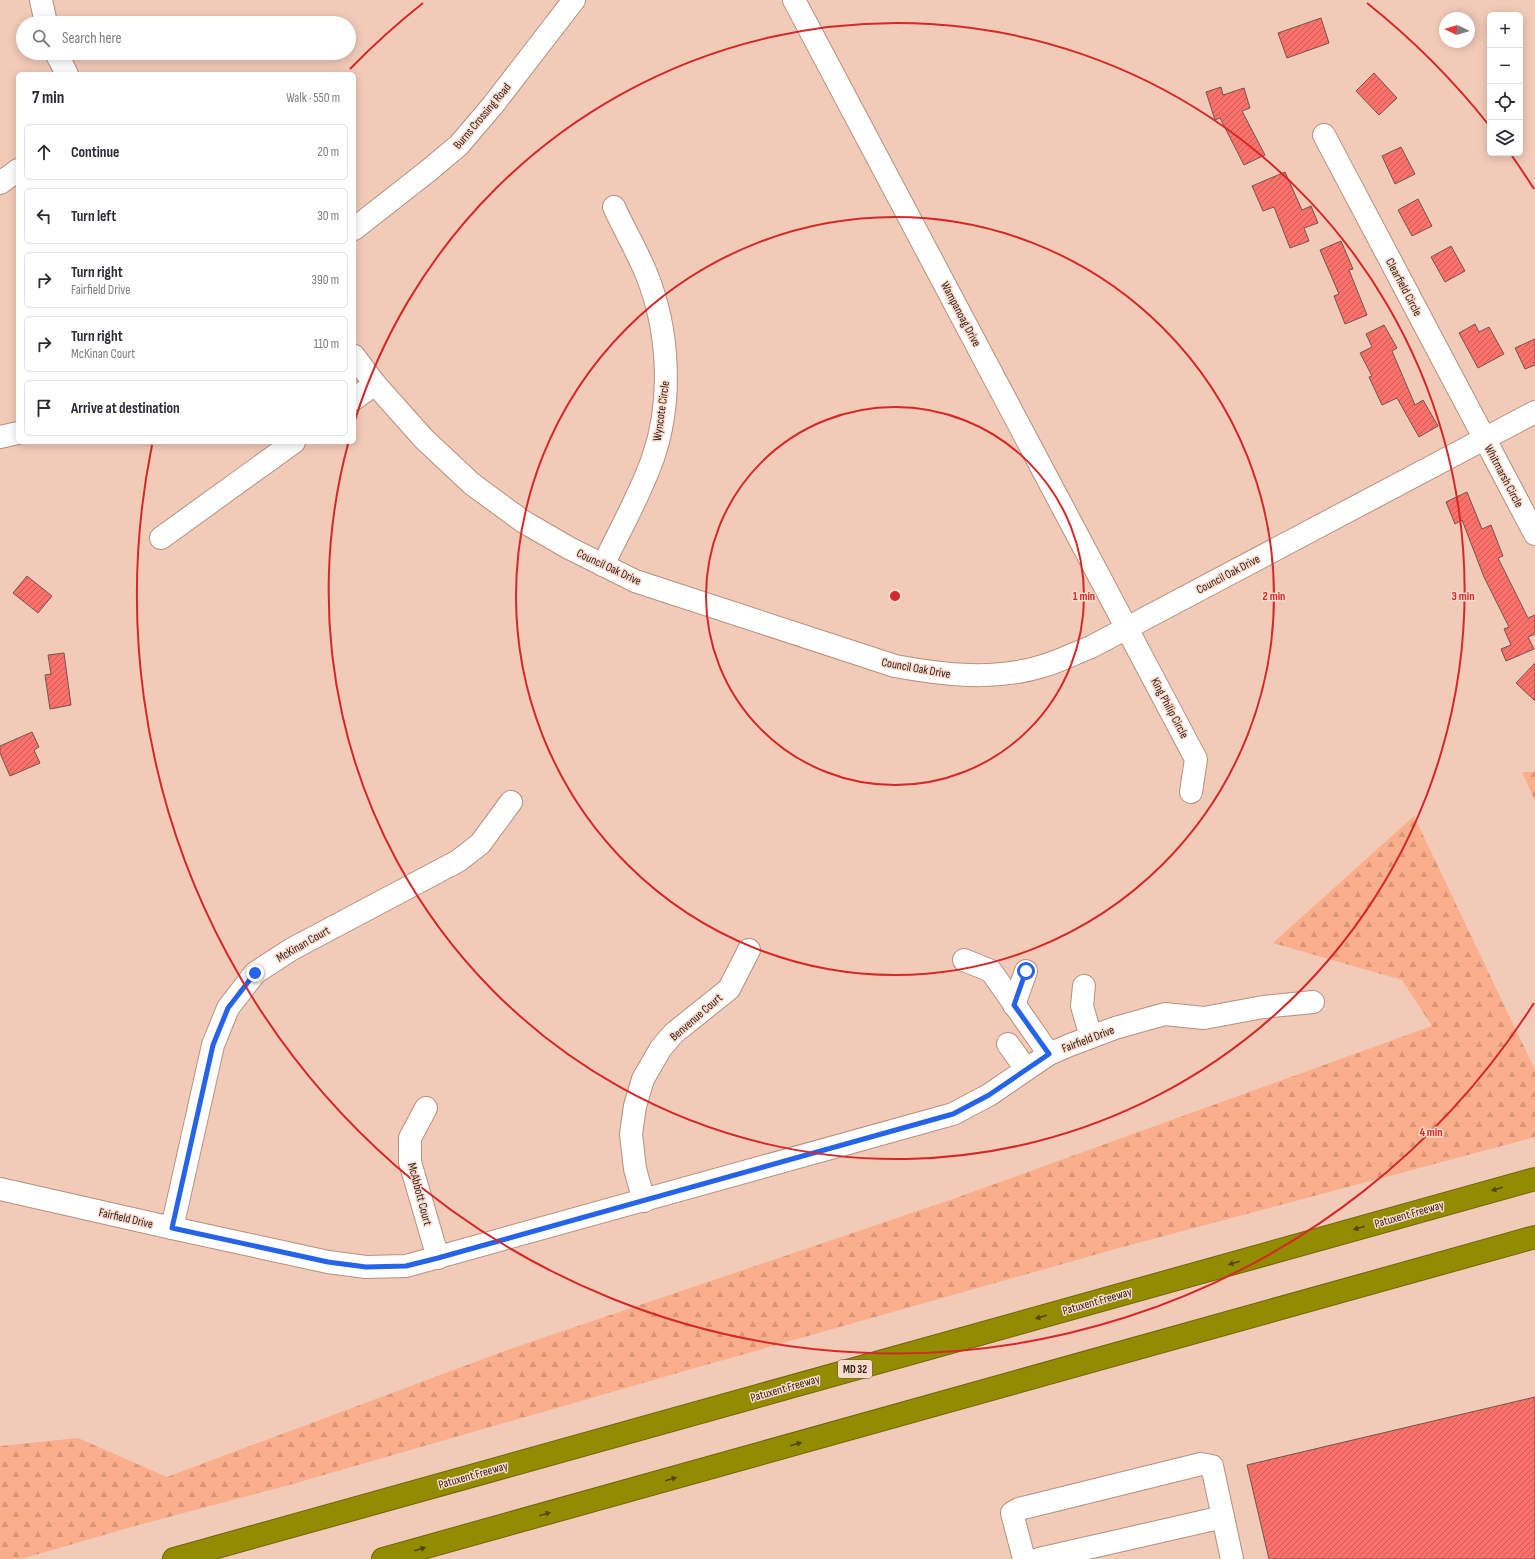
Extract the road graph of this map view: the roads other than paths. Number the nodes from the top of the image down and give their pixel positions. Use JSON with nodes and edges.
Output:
{"nodes":[{"id":1,"x":41,"y":0,"type":"edge"},
{"id":2,"x":574,"y":0,"type":"edge"},
{"id":3,"x":794,"y":0,"type":"edge"},
{"id":4,"x":44,"y":16,"type":"edge"},
{"id":5,"x":60,"y":60,"type":"edge"},
{"id":6,"x":66,"y":72,"type":"edge"},
{"id":7,"x":1324,"y":135,"type":"dead end"},
{"id":8,"x":16,"y":171,"type":"edge"},
{"id":9,"x":0,"y":183,"type":"edge"},
{"id":10,"x":614,"y":207,"type":"dead end"},
{"id":11,"x":356,"y":227,"type":"edge"},
{"id":12,"x":356,"y":359,"type":"edge"},
{"id":13,"x":375,"y":384,"type":"junction"},
{"id":14,"x":356,"y":398,"type":"edge"},
{"id":15,"x":1535,"y":412,"type":"edge"},
{"id":16,"x":16,"y":433,"type":"edge"},
{"id":17,"x":0,"y":437,"type":"edge"},
{"id":18,"x":1484,"y":439,"type":"junction"},
{"id":19,"x":291,"y":444,"type":"edge"},
{"id":20,"x":1535,"y":534,"type":"edge"},
{"id":21,"x":161,"y":538,"type":"dead end"},
{"id":22,"x":603,"y":566,"type":"junction"},
{"id":23,"x":1127,"y":628,"type":"junction"},
{"id":24,"x":1191,"y":792,"type":"dead end"},
{"id":25,"x":511,"y":802,"type":"dead end"},
{"id":26,"x":749,"y":950,"type":"dead end"},
{"id":27,"x":964,"y":960,"type":"dead end"},
{"id":28,"x":1026,"y":971,"type":"dead end"},
{"id":29,"x":1084,"y":986,"type":"dead end"},
{"id":30,"x":1313,"y":1002,"type":"dead end"},
{"id":31,"x":1014,"y":1005,"type":"junction"},
{"id":32,"x":1091,"y":1037,"type":"junction"},
{"id":33,"x":1008,"y":1044,"type":"dead end"},
{"id":34,"x":1049,"y":1054,"type":"junction"},
{"id":35,"x":1026,"y":1070,"type":"junction"},
{"id":36,"x":426,"y":1108,"type":"dead end"},
{"id":37,"x":1535,"y":1179,"type":"edge"},
{"id":38,"x":0,"y":1189,"type":"edge"},
{"id":39,"x":644,"y":1201,"type":"junction"},
{"id":40,"x":172,"y":1228,"type":"junction"},
{"id":41,"x":1535,"y":1237,"type":"edge"},
{"id":42,"x":438,"y":1258,"type":"junction"},
{"id":43,"x":1223,"y":1517,"type":"junction"},
{"id":44,"x":174,"y":1559,"type":"edge"},
{"id":45,"x":383,"y":1559,"type":"edge"},
{"id":46,"x":1024,"y":1559,"type":"edge"},
{"id":47,"x":1039,"y":1559,"type":"edge"},
{"id":48,"x":1232,"y":1559,"type":"edge"}],
"edges":[{"from":1,"to":4,"type":"street"},
{"from":2,"to":11,"type":"street","name":"Burns Crossing Road"},
{"from":3,"to":23,"type":"street","name":"Wampanoag Drive"},
{"from":5,"to":6,"type":"street"},
{"from":7,"to":18,"type":"street","name":"Clearfield Circle"},
{"from":8,"to":9,"type":"street"},
{"from":10,"to":22,"type":"street","name":"Wyncote Circle"},
{"from":12,"to":13,"type":"street","name":"Council Oak Drive"},
{"from":13,"to":14,"type":"street"},
{"from":13,"to":22,"type":"street","name":"Council Oak Drive"},
{"from":15,"to":18,"type":"street","name":"Council Oak Drive"},
{"from":16,"to":17,"type":"street"},
{"from":18,"to":20,"type":"street","name":"Whitmarsh Circle"},
{"from":18,"to":23,"type":"street","name":"Council Oak Drive"},
{"from":19,"to":21,"type":"street"},
{"from":22,"to":23,"type":"street","name":"Council Oak Drive"},
{"from":23,"to":24,"type":"street","name":"King Philip Circle"},
{"from":25,"to":40,"type":"street","name":"McKinan Court"},
{"from":26,"to":39,"type":"street","name":"Benvenue Court"},
{"from":27,"to":31,"type":"street"},
{"from":28,"to":31,"type":"street"},
{"from":29,"to":32,"type":"street"},
{"from":30,"to":32,"type":"street","name":"Fairfield Drive"},
{"from":31,"to":34,"type":"street"},
{"from":32,"to":34,"type":"street","name":"Fairfield Drive"},
{"from":33,"to":35,"type":"street"},
{"from":34,"to":35,"type":"street","name":"Fairfield Drive"},
{"from":35,"to":39,"type":"street","name":"Fairfield Drive"},
{"from":36,"to":42,"type":"street","name":"McAbbott Court"},
{"from":37,"to":44,"type":"highway","name":"Patuxent Freeway","number":"MD 32","one_way":true},
{"from":38,"to":40,"type":"street","name":"Fairfield Drive"},
{"from":39,"to":42,"type":"street","name":"Fairfield Drive"},
{"from":40,"to":42,"type":"street","name":"Fairfield Drive"},
{"from":45,"to":41,"type":"highway","one_way":true},
{"from":43,"to":46,"type":"street"},
{"from":43,"to":47,"type":"street"},
{"from":43,"to":48,"type":"street"}]}
